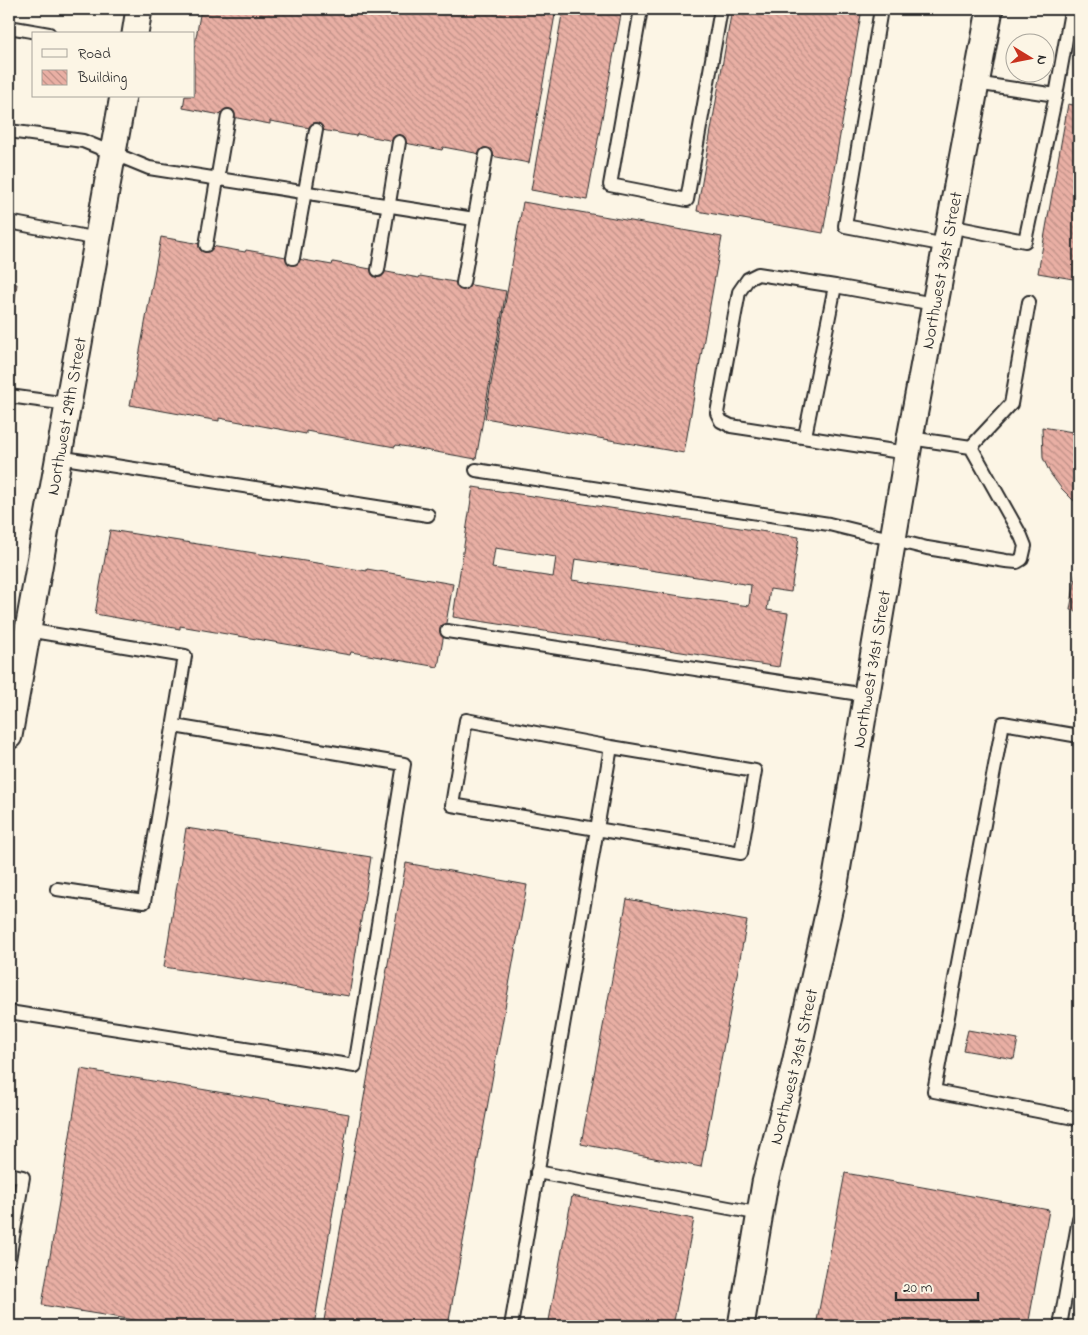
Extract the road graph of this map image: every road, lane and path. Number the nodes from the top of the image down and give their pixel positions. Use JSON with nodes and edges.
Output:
{"nodes":[{"id":1,"x":139,"y":9,"type":"edge"},
{"id":2,"x":641,"y":9,"type":"edge"},
{"id":3,"x":721,"y":9,"type":"edge"},
{"id":4,"x":881,"y":9,"type":"edge"},
{"id":5,"x":990,"y":9,"type":"edge"},
{"id":6,"x":1070,"y":17,"type":"dead end"},
{"id":7,"x":9,"y":27,"type":"edge"},
{"id":8,"x":38,"y":32,"type":"edge"},
{"id":9,"x":135,"y":32,"type":"edge"},
{"id":10,"x":975,"y":83,"type":"junction"},
{"id":11,"x":1056,"y":95,"type":"junction"},
{"id":12,"x":123,"y":98,"type":"edge"},
{"id":13,"x":228,"y":116,"type":"dead end"},
{"id":14,"x":316,"y":130,"type":"dead end"},
{"id":15,"x":9,"y":131,"type":"edge"},
{"id":16,"x":399,"y":142,"type":"dead end"},
{"id":17,"x":112,"y":153,"type":"junction"},
{"id":18,"x":486,"y":155,"type":"dead end"},
{"id":19,"x":217,"y":178,"type":"junction"},
{"id":20,"x":305,"y":192,"type":"junction"},
{"id":21,"x":389,"y":205,"type":"junction"},
{"id":22,"x":474,"y":219,"type":"junction"},
{"id":23,"x":9,"y":222,"type":"edge"},
{"id":24,"x":947,"y":235,"type":"junction"},
{"id":25,"x":98,"y":239,"type":"junction"},
{"id":26,"x":206,"y":245,"type":"dead end"},
{"id":27,"x":293,"y":258,"type":"dead end"},
{"id":28,"x":378,"y":270,"type":"dead end"},
{"id":29,"x":463,"y":283,"type":"dead end"},
{"id":30,"x":835,"y":286,"type":"junction"},
{"id":31,"x":1029,"y":302,"type":"dead end"},
{"id":32,"x":934,"y":304,"type":"junction"},
{"id":33,"x":9,"y":396,"type":"edge"},
{"id":34,"x":68,"y":404,"type":"junction"},
{"id":35,"x":805,"y":436,"type":"junction"},
{"id":36,"x":909,"y":446,"type":"junction"},
{"id":37,"x":971,"y":447,"type":"junction"},
{"id":38,"x":58,"y":457,"type":"junction"},
{"id":39,"x":476,"y":470,"type":"dead end"},
{"id":40,"x":428,"y":515,"type":"dead end"},
{"id":41,"x":892,"y":539,"type":"junction"},
{"id":42,"x":28,"y":630,"type":"junction"},
{"id":43,"x":447,"y":631,"type":"dead end"},
{"id":44,"x":866,"y":695,"type":"junction"},
{"id":45,"x":12,"y":704,"type":"edge"},
{"id":46,"x":174,"y":726,"type":"junction"},
{"id":47,"x":9,"y":736,"type":"edge"},
{"id":48,"x":1079,"y":736,"type":"edge"},
{"id":49,"x":611,"y":747,"type":"junction"},
{"id":50,"x":596,"y":829,"type":"junction"},
{"id":51,"x":57,"y":889,"type":"dead end"},
{"id":52,"x":9,"y":1012,"type":"edge"},
{"id":53,"x":1079,"y":1119,"type":"edge"},
{"id":54,"x":537,"y":1172,"type":"junction"},
{"id":55,"x":9,"y":1174,"type":"edge"},
{"id":56,"x":761,"y":1214,"type":"junction"},
{"id":57,"x":1079,"y":1219,"type":"edge"},
{"id":58,"x":9,"y":1260,"type":"edge"},
{"id":59,"x":511,"y":1326,"type":"edge"},
{"id":60,"x":741,"y":1326,"type":"edge"},
{"id":61,"x":1060,"y":1326,"type":"edge"}],
"edges":[{"from":1,"to":9,"type":"street"},
{"from":2,"to":3,"type":"lane"},
{"from":4,"to":24,"type":"lane"},
{"from":5,"to":10,"type":"street","name":"Northwest 31st Street"},
{"from":6,"to":11,"type":"lane"},
{"from":7,"to":8,"type":"lane"},
{"from":10,"to":11,"type":"lane"},
{"from":10,"to":24,"type":"street","name":"Northwest 31st Street"},
{"from":11,"to":24,"type":"lane"},
{"from":12,"to":17,"type":"street","name":"Northwest 29th Street"},
{"from":13,"to":19,"type":"lane"},
{"from":14,"to":20,"type":"lane"},
{"from":15,"to":17,"type":"lane"},
{"from":16,"to":21,"type":"lane"},
{"from":17,"to":19,"type":"lane"},
{"from":17,"to":25,"type":"street","name":"Northwest 29th Street"},
{"from":18,"to":22,"type":"lane"},
{"from":19,"to":20,"type":"lane"},
{"from":19,"to":26,"type":"lane"},
{"from":20,"to":21,"type":"lane"},
{"from":20,"to":27,"type":"lane"},
{"from":21,"to":22,"type":"lane"},
{"from":21,"to":28,"type":"lane"},
{"from":22,"to":29,"type":"lane"},
{"from":23,"to":25,"type":"lane"},
{"from":24,"to":32,"type":"street","name":"Northwest 31st Street"},
{"from":25,"to":34,"type":"street","name":"Northwest 29th Street"},
{"from":30,"to":32,"type":"lane"},
{"from":30,"to":35,"type":"lane"},
{"from":30,"to":35,"type":"lane"},
{"from":31,"to":37,"type":"lane"},
{"from":32,"to":36,"type":"street","name":"Northwest 31st Street"},
{"from":33,"to":34,"type":"lane"},
{"from":34,"to":38,"type":"street","name":"Northwest 29th Street"},
{"from":35,"to":36,"type":"lane"},
{"from":36,"to":37,"type":"lane"},
{"from":36,"to":41,"type":"street","name":"Northwest 31st Street"},
{"from":37,"to":41,"type":"lane"},
{"from":38,"to":40,"type":"lane"},
{"from":38,"to":42,"type":"street","name":"Northwest 29th Street"},
{"from":39,"to":41,"type":"lane"},
{"from":41,"to":44,"type":"street","name":"Northwest 31st Street"},
{"from":42,"to":45,"type":"street","name":"Northwest 29th Street"},
{"from":42,"to":46,"type":"lane"},
{"from":43,"to":44,"type":"lane"},
{"from":44,"to":56,"type":"street","name":"Northwest 31st Street"},
{"from":45,"to":47,"type":"street","name":"Northwest 29th Street"},
{"from":46,"to":51,"type":"lane"},
{"from":46,"to":52,"type":"lane"},
{"from":48,"to":53,"type":"lane"},
{"from":49,"to":50,"type":"lane"},
{"from":49,"to":50,"type":"lane"},
{"from":49,"to":50,"type":"lane"},
{"from":50,"to":54,"type":"lane"},
{"from":54,"to":56,"type":"lane"},
{"from":54,"to":59,"type":"lane"},
{"from":55,"to":58,"type":"lane"},
{"from":56,"to":60,"type":"street","name":"Northwest 31st Street"},
{"from":57,"to":61,"type":"lane"}]}
